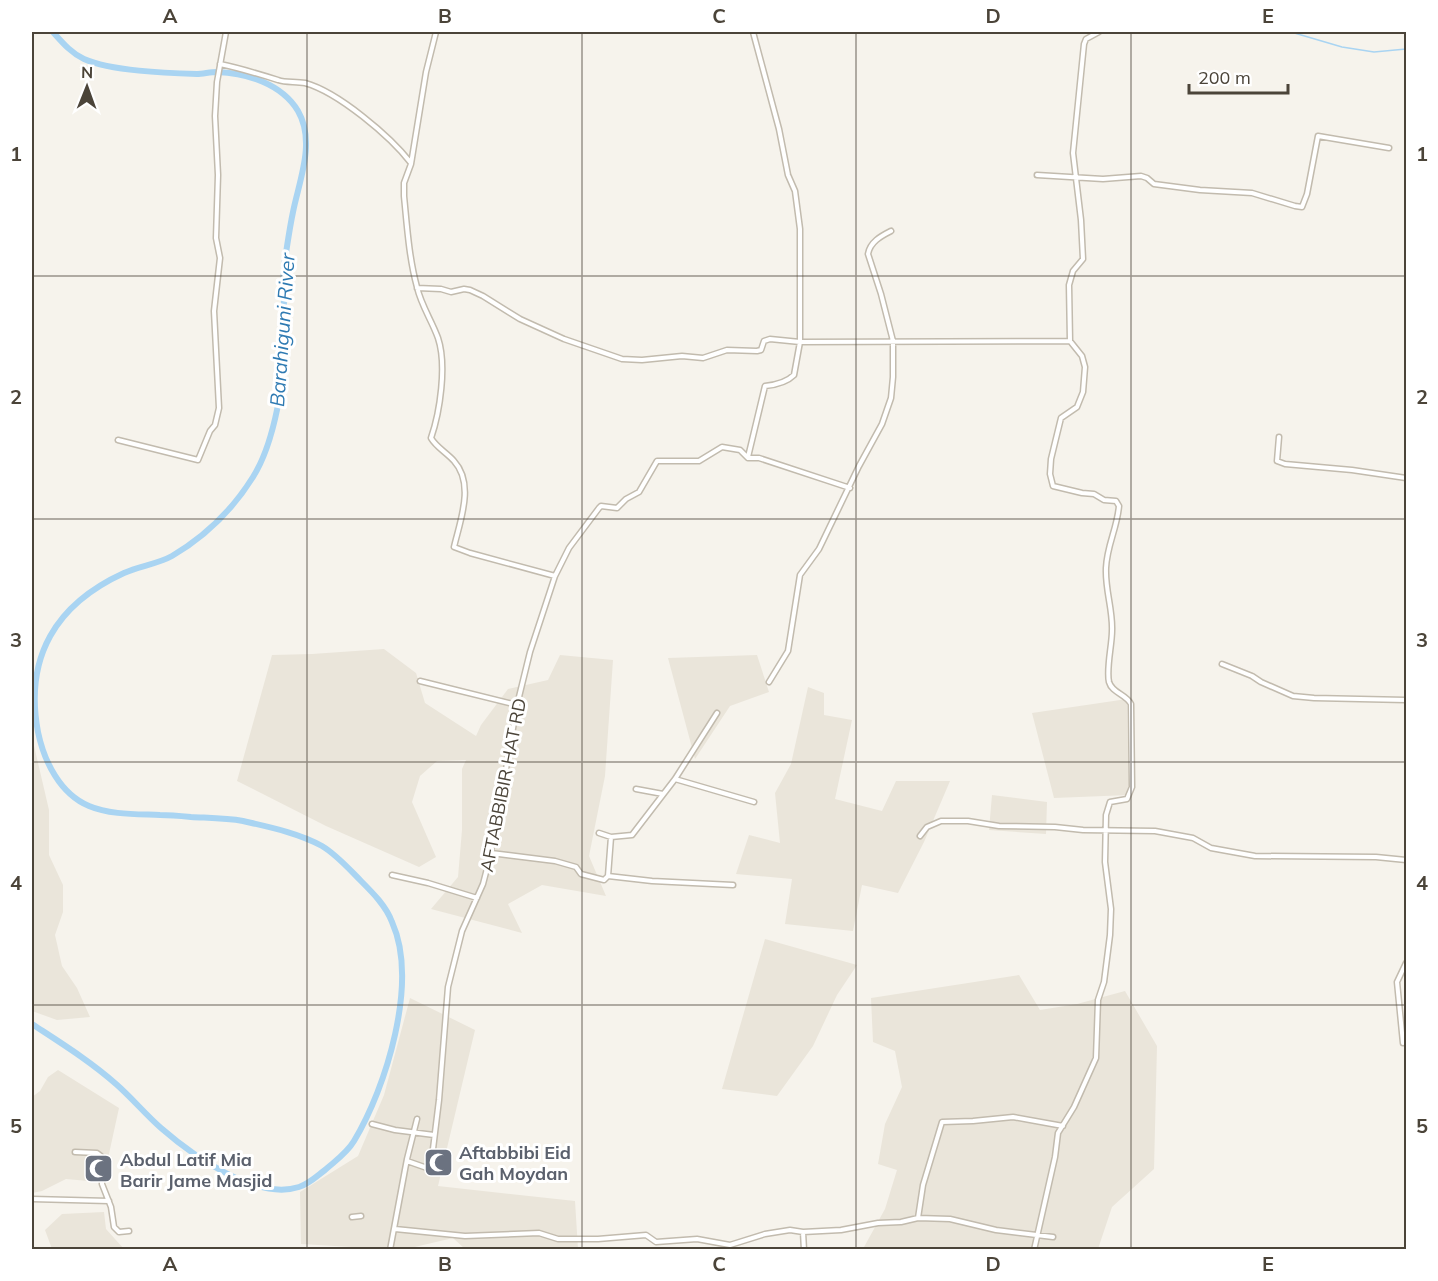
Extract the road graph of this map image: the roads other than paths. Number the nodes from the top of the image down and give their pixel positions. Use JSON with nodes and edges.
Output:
{"nodes":[{"id":1,"x":225,"y":32,"type":"edge"},
{"id":2,"x":436,"y":32,"type":"edge"},
{"id":3,"x":753,"y":32,"type":"edge"},
{"id":4,"x":1099,"y":32,"type":"edge"},
{"id":5,"x":219,"y":66,"type":"junction"},
{"id":6,"x":1389,"y":147,"type":"dead end"},
{"id":7,"x":411,"y":164,"type":"junction"},
{"id":8,"x":1036,"y":175,"type":"dead end"},
{"id":9,"x":1075,"y":177,"type":"junction"},
{"id":10,"x":891,"y":231,"type":"dead end"},
{"id":11,"x":417,"y":288,"type":"junction"},
{"id":12,"x":1070,"y":340,"type":"junction"},
{"id":13,"x":892,"y":341,"type":"junction"},
{"id":14,"x":800,"y":342,"type":"junction"},
{"id":15,"x":1279,"y":437,"type":"dead end"},
{"id":16,"x":118,"y":440,"type":"dead end"},
{"id":17,"x":748,"y":458,"type":"junction"},
{"id":18,"x":1407,"y":478,"type":"edge"},
{"id":19,"x":850,"y":488,"type":"junction"},
{"id":20,"x":555,"y":576,"type":"junction"},
{"id":21,"x":1222,"y":664,"type":"dead end"},
{"id":22,"x":420,"y":681,"type":"dead end"},
{"id":23,"x":769,"y":682,"type":"dead end"},
{"id":24,"x":1407,"y":700,"type":"edge"},
{"id":25,"x":517,"y":705,"type":"junction"},
{"id":26,"x":717,"y":713,"type":"dead end"},
{"id":27,"x":675,"y":779,"type":"junction"},
{"id":28,"x":636,"y":789,"type":"dead end"},
{"id":29,"x":663,"y":794,"type":"junction"},
{"id":30,"x":754,"y":801,"type":"dead end"},
{"id":31,"x":1105,"y":830,"type":"junction"},
{"id":32,"x":599,"y":833,"type":"dead end"},
{"id":33,"x":920,"y":836,"type":"dead end"},
{"id":34,"x":611,"y":837,"type":"junction"},
{"id":35,"x":491,"y":853,"type":"junction"},
{"id":36,"x":1407,"y":860,"type":"edge"},
{"id":37,"x":392,"y":875,"type":"dead end"},
{"id":38,"x":608,"y":876,"type":"junction"},
{"id":39,"x":733,"y":885,"type":"dead end"},
{"id":40,"x":477,"y":898,"type":"junction"},
{"id":41,"x":1407,"y":963,"type":"edge"},
{"id":42,"x":1403,"y":1043,"type":"dead end"},
{"id":43,"x":417,"y":1119,"type":"dead end"},
{"id":44,"x":372,"y":1124,"type":"dead end"},
{"id":45,"x":1063,"y":1126,"type":"junction"},
{"id":46,"x":413,"y":1132,"type":"junction"},
{"id":47,"x":434,"y":1135,"type":"junction"},
{"id":48,"x":75,"y":1152,"type":"dead end"},
{"id":49,"x":407,"y":1161,"type":"junction"},
{"id":50,"x":32,"y":1199,"type":"edge"},
{"id":51,"x":109,"y":1202,"type":"junction"},
{"id":52,"x":361,"y":1216,"type":"dead end"},
{"id":53,"x":352,"y":1217,"type":"dead end"},
{"id":54,"x":918,"y":1218,"type":"junction"},
{"id":55,"x":394,"y":1229,"type":"junction"},
{"id":56,"x":129,"y":1231,"type":"dead end"},
{"id":57,"x":803,"y":1232,"type":"junction"},
{"id":58,"x":1053,"y":1237,"type":"dead end"},
{"id":59,"x":390,"y":1250,"type":"edge"},
{"id":60,"x":804,"y":1250,"type":"edge"},
{"id":61,"x":1034,"y":1250,"type":"edge"}],
"edges":[{"from":1,"to":5,"type":"street"},
{"from":2,"to":7,"type":"street"},
{"from":3,"to":14,"type":"street"},
{"from":4,"to":9,"type":"street"},
{"from":5,"to":7,"type":"street"},
{"from":5,"to":16,"type":"street"},
{"from":6,"to":9,"type":"street"},
{"from":7,"to":11,"type":"street"},
{"from":8,"to":9,"type":"street"},
{"from":9,"to":12,"type":"street"},
{"from":10,"to":13,"type":"street"},
{"from":11,"to":14,"type":"street"},
{"from":11,"to":20,"type":"street"},
{"from":12,"to":13,"type":"street"},
{"from":12,"to":31,"type":"street"},
{"from":13,"to":14,"type":"street"},
{"from":13,"to":19,"type":"street"},
{"from":14,"to":17,"type":"street"},
{"from":15,"to":18,"type":"street"},
{"from":17,"to":19,"type":"street"},
{"from":17,"to":20,"type":"street","name":"AFTABBIBIR HAT RD"},
{"from":19,"to":23,"type":"street"},
{"from":20,"to":25,"type":"street","name":"AFTABBIBIR HAT RD"},
{"from":21,"to":24,"type":"street"},
{"from":22,"to":25,"type":"street"},
{"from":25,"to":35,"type":"street","name":"AFTABBIBIR HAT RD"},
{"from":26,"to":27,"type":"street"},
{"from":27,"to":29,"type":"street"},
{"from":27,"to":30,"type":"street"},
{"from":28,"to":29,"type":"street"},
{"from":29,"to":34,"type":"street"},
{"from":31,"to":33,"type":"street"},
{"from":31,"to":36,"type":"street"},
{"from":31,"to":45,"type":"street"},
{"from":32,"to":34,"type":"street"},
{"from":34,"to":38,"type":"street"},
{"from":35,"to":38,"type":"street"},
{"from":35,"to":40,"type":"street","name":"AFTABBIBIR HAT RD"},
{"from":37,"to":40,"type":"street"},
{"from":38,"to":39,"type":"street"},
{"from":40,"to":47,"type":"street","name":"AFTABBIBIR HAT RD"},
{"from":41,"to":42,"type":"street"},
{"from":43,"to":46,"type":"street"},
{"from":44,"to":46,"type":"street"},
{"from":45,"to":54,"type":"street"},
{"from":45,"to":61,"type":"street"},
{"from":46,"to":47,"type":"street"},
{"from":46,"to":49,"type":"street"},
{"from":47,"to":49,"type":"street","name":"AFTABBIBIR HAT RD"},
{"from":48,"to":51,"type":"street"},
{"from":49,"to":55,"type":"street"},
{"from":50,"to":51,"type":"street"},
{"from":51,"to":56,"type":"street"},
{"from":52,"to":53,"type":"street"},
{"from":54,"to":57,"type":"street"},
{"from":54,"to":58,"type":"street"},
{"from":55,"to":57,"type":"street"},
{"from":55,"to":59,"type":"street"},
{"from":57,"to":60,"type":"street"}]}
